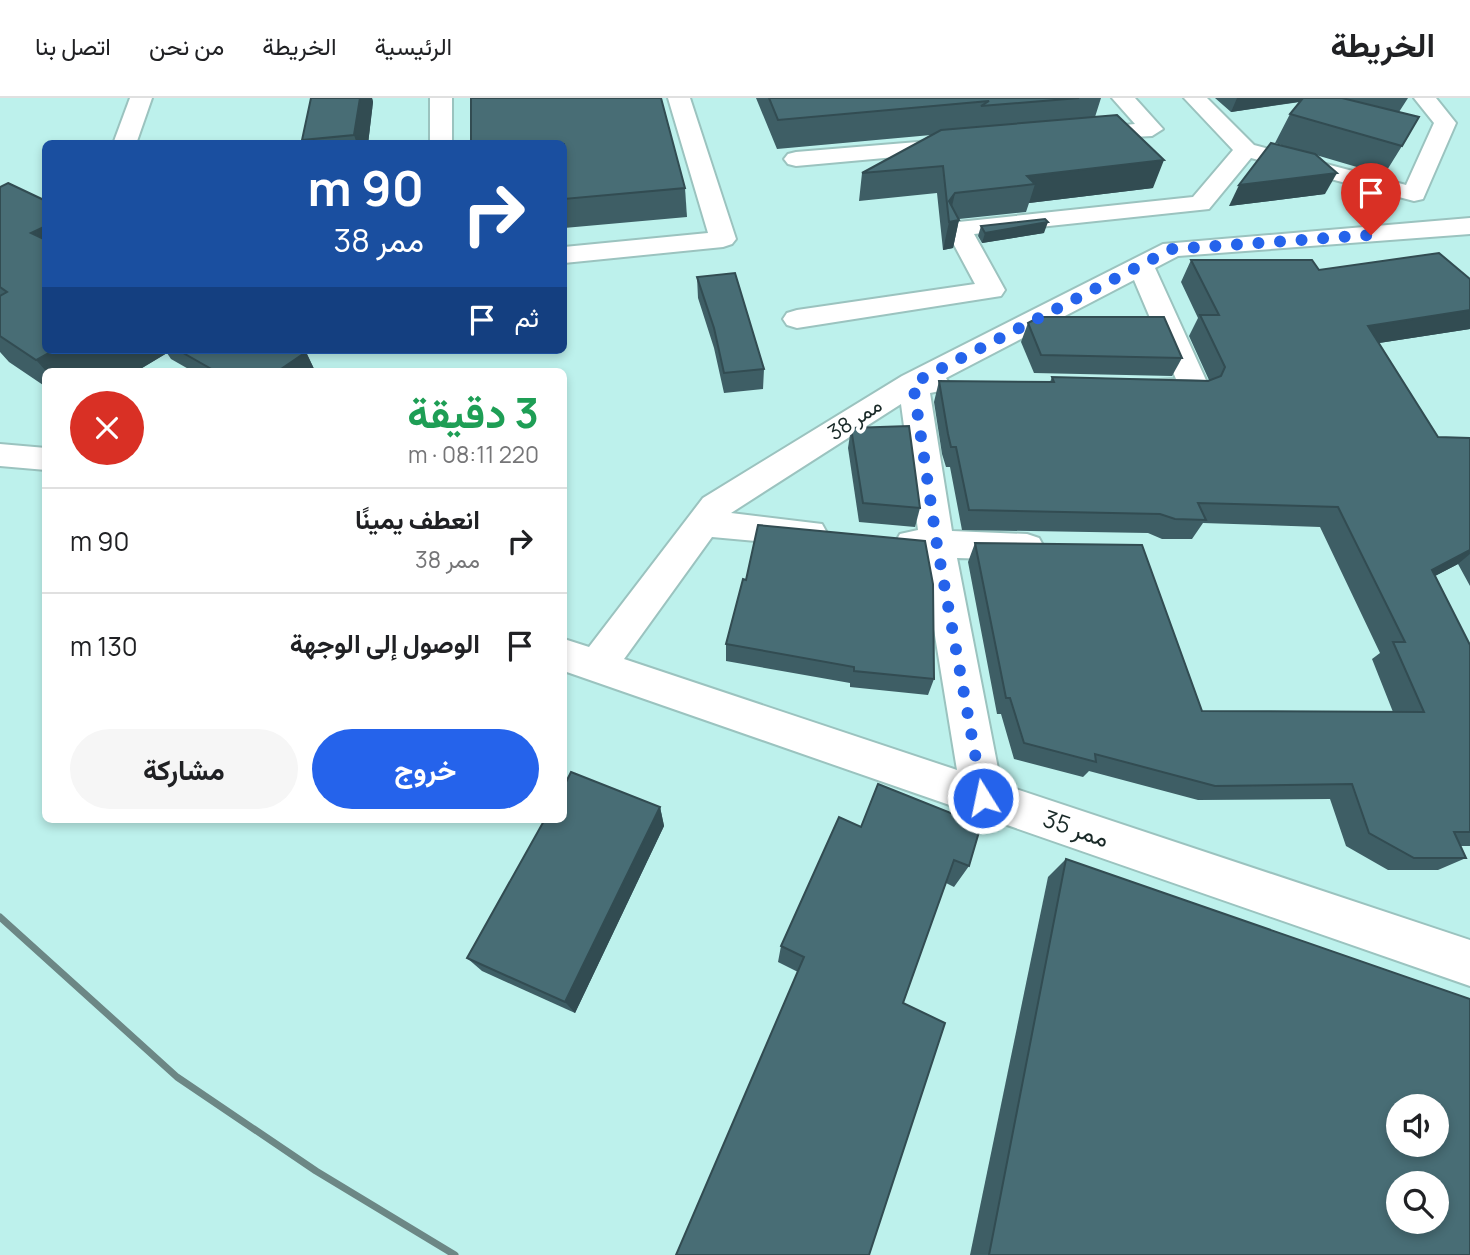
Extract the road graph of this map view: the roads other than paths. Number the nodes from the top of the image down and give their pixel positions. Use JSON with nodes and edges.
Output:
{"nodes":[{"id":1,"x":141,"y":98,"type":"edge"},
{"id":2,"x":441,"y":98,"type":"edge"},
{"id":3,"x":679,"y":98,"type":"edge"},
{"id":4,"x":1123,"y":98,"type":"edge"},
{"id":5,"x":1195,"y":98,"type":"edge"},
{"id":6,"x":1425,"y":98,"type":"edge"},
{"id":7,"x":1056,"y":137,"type":"edge"},
{"id":8,"x":1409,"y":138,"type":"edge"},
{"id":9,"x":125,"y":140,"type":"edge"},
{"id":10,"x":441,"y":140,"type":"edge"},
{"id":11,"x":974,"y":144,"type":"edge"},
{"id":12,"x":1435,"y":145,"type":"junction"},
{"id":13,"x":1266,"y":148,"type":"junction"},
{"id":14,"x":796,"y":159,"type":"dead end"},
{"id":15,"x":1470,"y":226,"type":"edge"},
{"id":16,"x":567,"y":255,"type":"edge"},
{"id":17,"x":1141,"y":266,"type":"junction"},
{"id":18,"x":796,"y":319,"type":"dead end"},
{"id":19,"x":913,"y":383,"type":"junction"},
{"id":20,"x":967,"y":384,"type":"edge"},
{"id":21,"x":1128,"y":387,"type":"edge"},
{"id":22,"x":0,"y":455,"type":"edge"},
{"id":23,"x":42,"y":459,"type":"edge"},
{"id":24,"x":701,"y":523,"type":"junction"},
{"id":25,"x":840,"y":536,"type":"edge"},
{"id":26,"x":882,"y":540,"type":"edge"},
{"id":27,"x":937,"y":545,"type":"junction"},
{"id":28,"x":1056,"y":547,"type":"edge"},
{"id":29,"x":580,"y":661,"type":"edge"},
{"id":30,"x":983,"y":798,"type":"junction"},
{"id":31,"x":1470,"y":963,"type":"edge"}],
"edges":[{"from":1,"to":9,"type":"street"},
{"from":2,"to":10,"type":"street"},
{"from":3,"to":16,"type":"street"},
{"from":4,"to":7,"type":"street"},
{"from":5,"to":13,"type":"street"},
{"from":6,"to":12,"type":"street"},
{"from":8,"to":12,"type":"street"},
{"from":11,"to":14,"type":"street"},
{"from":12,"to":13,"type":"street"},
{"from":13,"to":18,"type":"street"},
{"from":15,"to":17,"type":"street","name":"ممر 38"},
{"from":17,"to":19,"type":"street","name":"ممر 38"},
{"from":17,"to":21,"type":"street"},
{"from":19,"to":20,"type":"street"},
{"from":19,"to":24,"type":"street","name":"ممر 38"},
{"from":19,"to":27,"type":"street"},
{"from":22,"to":23,"type":"street"},
{"from":24,"to":25,"type":"street"},
{"from":24,"to":29,"type":"street","name":"ممر 38"},
{"from":26,"to":27,"type":"street"},
{"from":27,"to":28,"type":"street"},
{"from":27,"to":30,"type":"street"},
{"from":29,"to":30,"type":"street","name":"ممر 35"},
{"from":30,"to":31,"type":"street","name":"ممر 35"}]}
